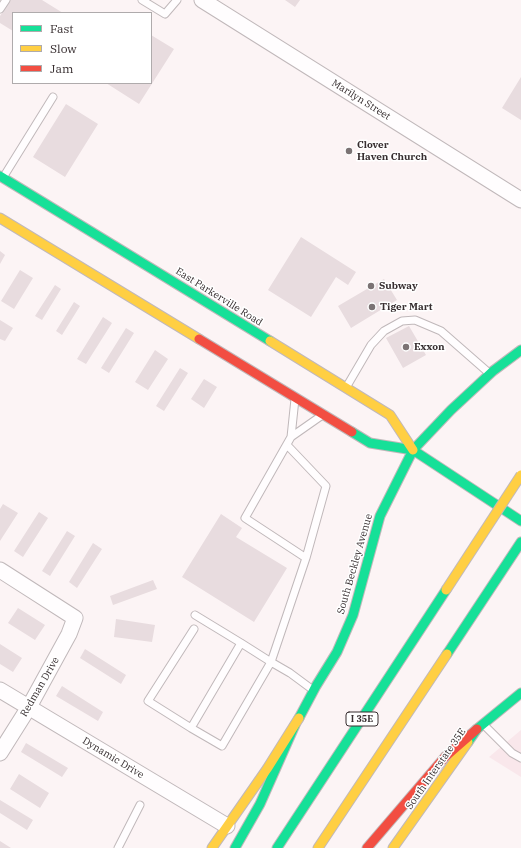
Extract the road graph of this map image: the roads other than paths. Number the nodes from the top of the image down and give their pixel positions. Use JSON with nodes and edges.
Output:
{"nodes":[{"id":1,"x":6,"y":0,"type":"edge"},
{"id":2,"x":142,"y":0,"type":"edge"},
{"id":3,"x":177,"y":0,"type":"edge"},
{"id":4,"x":202,"y":0,"type":"edge"},
{"id":5,"x":0,"y":9,"type":"edge"},
{"id":6,"x":53,"y":97,"type":"dead end"},
{"id":7,"x":1,"y":179,"type":"edge"},
{"id":8,"x":521,"y":200,"type":"edge"},
{"id":9,"x":0,"y":218,"type":"edge"},
{"id":10,"x":521,"y":350,"type":"edge"},
{"id":11,"x":490,"y":374,"type":"junction"},
{"id":12,"x":346,"y":388,"type":"junction"},
{"id":13,"x":295,"y":397,"type":"junction"},
{"id":14,"x":323,"y":414,"type":"junction"},
{"id":15,"x":292,"y":437,"type":"junction"},
{"id":16,"x":287,"y":445,"type":"junction"},
{"id":17,"x":413,"y":450,"type":"junction"},
{"id":18,"x":521,"y":475,"type":"edge"},
{"id":19,"x":519,"y":520,"type":"edge"},
{"id":20,"x":521,"y":542,"type":"edge"},
{"id":21,"x":306,"y":558,"type":"junction"},
{"id":22,"x":0,"y":570,"type":"edge"},
{"id":23,"x":195,"y":615,"type":"dead end"},
{"id":24,"x":194,"y":629,"type":"dead end"},
{"id":25,"x":241,"y":643,"type":"junction"},
{"id":26,"x":271,"y":662,"type":"junction"},
{"id":27,"x":0,"y":690,"type":"edge"},
{"id":28,"x":314,"y":691,"type":"junction"},
{"id":29,"x":521,"y":693,"type":"edge"},
{"id":30,"x":28,"y":708,"type":"junction"},
{"id":31,"x":295,"y":725,"type":"junction"},
{"id":32,"x":480,"y":727,"type":"junction"},
{"id":33,"x":191,"y":728,"type":"junction"},
{"id":34,"x":0,"y":754,"type":"edge"},
{"id":35,"x":521,"y":758,"type":"edge"},
{"id":36,"x":140,"y":804,"type":"dead end"},
{"id":37,"x":227,"y":826,"type":"junction"},
{"id":38,"x":118,"y":848,"type":"edge"},
{"id":39,"x":212,"y":848,"type":"edge"},
{"id":40,"x":235,"y":848,"type":"edge"},
{"id":41,"x":277,"y":848,"type":"edge"},
{"id":42,"x":318,"y":848,"type":"edge"},
{"id":43,"x":367,"y":848,"type":"edge"},
{"id":44,"x":393,"y":848,"type":"edge"}],
"edges":[{"from":1,"to":5,"type":"lane"},
{"from":2,"to":3,"type":"lane"},
{"from":4,"to":8,"type":"street","name":"Marilyn Street"},
{"from":6,"to":7,"type":"lane"},
{"from":7,"to":12,"type":"main road","name":"East Parkerville Road"},
{"from":9,"to":13,"type":"main road","name":"East Parkerville Road"},
{"from":10,"to":11,"type":"main road","name":"South Beckley Avenue"},
{"from":11,"to":12,"type":"lane"},
{"from":11,"to":17,"type":"main road","name":"South Beckley Avenue"},
{"from":12,"to":17,"type":"main road","name":"East Parkerville Road"},
{"from":13,"to":14,"type":"main road","name":"East Parkerville Road"},
{"from":13,"to":15,"type":"lane"},
{"from":14,"to":15,"type":"lane"},
{"from":14,"to":17,"type":"main road","name":"East Parkerville Road"},
{"from":15,"to":16,"type":"lane"},
{"from":16,"to":21,"type":"lane"},
{"from":16,"to":21,"type":"lane"},
{"from":17,"to":19,"type":"main road","name":"East Parkerville Road"},
{"from":17,"to":28,"type":"main road","name":"South Beckley Avenue"},
{"from":18,"to":41,"type":"main road","number":"I 35E","bridge":true},
{"from":20,"to":42,"type":"main road"},
{"from":21,"to":26,"type":"lane"},
{"from":22,"to":30,"type":"street","name":"Redman Drive"},
{"from":23,"to":25,"type":"lane"},
{"from":24,"to":33,"type":"lane"},
{"from":25,"to":26,"type":"lane"},
{"from":25,"to":33,"type":"lane"},
{"from":26,"to":28,"type":"lane"},
{"from":26,"to":33,"type":"lane"},
{"from":27,"to":30,"type":"street","name":"Dynamic Drive"},
{"from":28,"to":31,"type":"main road","name":"South Beckley Avenue"},
{"from":29,"to":32,"type":"main road","name":"South Interstate 35E"},
{"from":30,"to":34,"type":"street","name":"Redman Drive"},
{"from":30,"to":37,"type":"street","name":"Dynamic Drive"},
{"from":31,"to":37,"type":"main road","name":"South Beckley Avenue"},
{"from":31,"to":40,"type":"main road"},
{"from":32,"to":35,"type":"lane"},
{"from":32,"to":43,"type":"main road"},
{"from":32,"to":44,"type":"main road","name":"South Interstate 35E"},
{"from":36,"to":38,"type":"lane"},
{"from":37,"to":39,"type":"main road","name":"South Beckley Avenue"}]}
